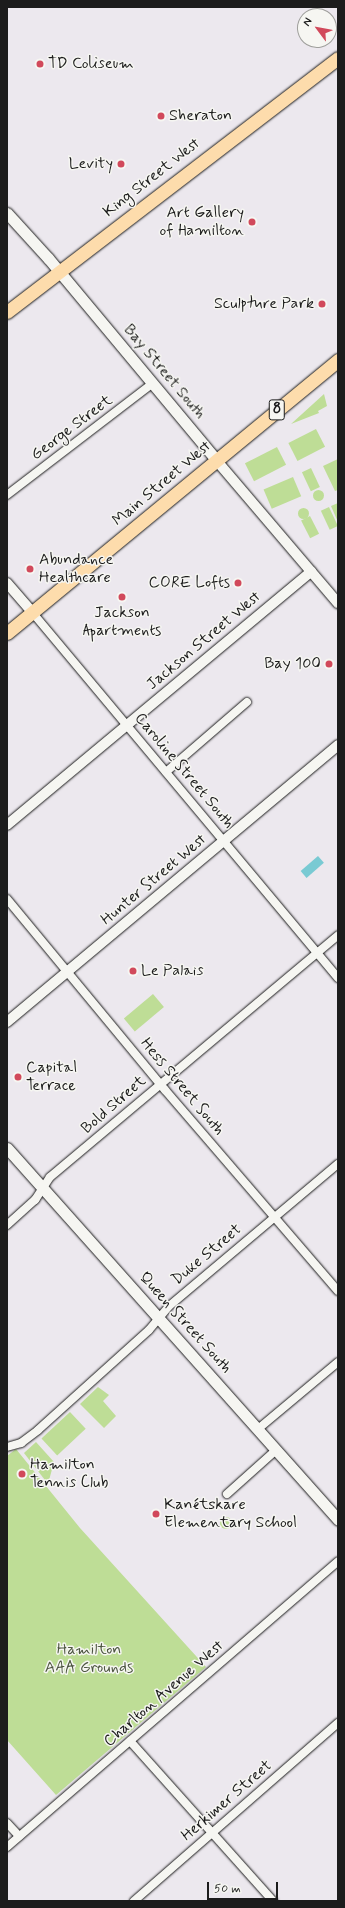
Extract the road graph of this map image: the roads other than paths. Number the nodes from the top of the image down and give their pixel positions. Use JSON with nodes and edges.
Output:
{"nodes":[{"id":1,"x":338,"y":58,"type":"edge"},
{"id":2,"x":7,"y":213,"type":"edge"},
{"id":3,"x":59,"y":272,"type":"junction"},
{"id":4,"x":7,"y":312,"type":"edge"},
{"id":5,"x":338,"y":360,"type":"edge"},
{"id":6,"x":153,"y":383,"type":"junction"},
{"id":7,"x":217,"y":460,"type":"junction"},
{"id":8,"x":7,"y":495,"type":"edge"},
{"id":9,"x":311,"y":572,"type":"junction"},
{"id":10,"x":7,"y":583,"type":"edge"},
{"id":11,"x":338,"y":603,"type":"edge"},
{"id":12,"x":32,"y":612,"type":"junction"},
{"id":13,"x":7,"y":632,"type":"edge"},
{"id":14,"x":247,"y":702,"type":"dead end"},
{"id":15,"x":126,"y":725,"type":"junction"},
{"id":16,"x":338,"y":745,"type":"edge"},
{"id":17,"x":166,"y":772,"type":"junction"},
{"id":18,"x":7,"y":825,"type":"edge"},
{"id":19,"x":223,"y":842,"type":"junction"},
{"id":20,"x":7,"y":899,"type":"edge"},
{"id":21,"x":338,"y":935,"type":"edge"},
{"id":22,"x":316,"y":953,"type":"junction"},
{"id":23,"x":68,"y":972,"type":"junction"},
{"id":24,"x":338,"y":978,"type":"edge"},
{"id":25,"x":7,"y":1022,"type":"edge"},
{"id":26,"x":160,"y":1083,"type":"junction"},
{"id":27,"x":7,"y":1148,"type":"edge"},
{"id":28,"x":338,"y":1164,"type":"edge"},
{"id":29,"x":42,"y":1188,"type":"junction"},
{"id":30,"x":275,"y":1217,"type":"junction"},
{"id":31,"x":7,"y":1225,"type":"edge"},
{"id":32,"x":338,"y":1291,"type":"edge"},
{"id":33,"x":159,"y":1318,"type":"junction"},
{"id":34,"x":338,"y":1362,"type":"edge"},
{"id":35,"x":258,"y":1429,"type":"junction"},
{"id":36,"x":7,"y":1447,"type":"edge"},
{"id":37,"x":276,"y":1450,"type":"junction"},
{"id":38,"x":227,"y":1494,"type":"dead end"},
{"id":39,"x":338,"y":1520,"type":"edge"},
{"id":40,"x":338,"y":1561,"type":"edge"},
{"id":41,"x":338,"y":1723,"type":"edge"},
{"id":42,"x":130,"y":1741,"type":"junction"},
{"id":43,"x":7,"y":1823,"type":"edge"},
{"id":44,"x":211,"y":1833,"type":"junction"},
{"id":45,"x":19,"y":1836,"type":"junction"},
{"id":46,"x":7,"y":1847,"type":"edge"},
{"id":47,"x":134,"y":1901,"type":"edge"},
{"id":48,"x":272,"y":1901,"type":"edge"}],
"edges":[{"from":1,"to":3,"type":"main road","name":"King Street West"},
{"from":2,"to":3,"type":"main road","name":"Bay Street South"},
{"from":3,"to":4,"type":"main road","name":"King Street West"},
{"from":3,"to":6,"type":"main road","name":"Bay Street South"},
{"from":5,"to":7,"type":"main road","name":"Main Street West","number":"8"},
{"from":6,"to":7,"type":"main road","name":"Bay Street South"},
{"from":6,"to":8,"type":"street","name":"George Street"},
{"from":7,"to":9,"type":"street","name":"Bay Street South"},
{"from":7,"to":12,"type":"main road","name":"Main Street West","number":"8"},
{"from":9,"to":11,"type":"street","name":"Bay Street South"},
{"from":9,"to":15,"type":"street","name":"Jackson Street West"},
{"from":10,"to":12,"type":"street","name":"Caroline Street South"},
{"from":12,"to":13,"type":"main road","name":"Main Street West","number":"8"},
{"from":12,"to":15,"type":"street","name":"Caroline Street South"},
{"from":14,"to":17,"type":"street"},
{"from":15,"to":17,"type":"street","name":"Caroline Street South"},
{"from":15,"to":18,"type":"street","name":"Jackson Street West"},
{"from":16,"to":19,"type":"street","name":"Hunter Street West"},
{"from":17,"to":19,"type":"street","name":"Caroline Street South"},
{"from":19,"to":22,"type":"street","name":"Caroline Street South"},
{"from":19,"to":23,"type":"street","name":"Hunter Street West"},
{"from":20,"to":23,"type":"street","name":"Hess Street South"},
{"from":21,"to":22,"type":"street","name":"Bold Street"},
{"from":22,"to":24,"type":"street","name":"Caroline Street South"},
{"from":22,"to":26,"type":"street","name":"Bold Street"},
{"from":23,"to":25,"type":"street","name":"Hunter Street West"},
{"from":23,"to":26,"type":"street","name":"Hess Street South"},
{"from":26,"to":29,"type":"street","name":"Bold Street"},
{"from":26,"to":30,"type":"street","name":"Hess Street South"},
{"from":27,"to":29,"type":"main road","name":"Queen Street South"},
{"from":28,"to":30,"type":"street","name":"Duke Street"},
{"from":29,"to":31,"type":"street","name":"Bold Street"},
{"from":29,"to":33,"type":"main road","name":"Queen Street South"},
{"from":30,"to":32,"type":"street","name":"Hess Street South"},
{"from":30,"to":33,"type":"street","name":"Duke Street"},
{"from":33,"to":35,"type":"main road","name":"Queen Street South"},
{"from":33,"to":36,"type":"street","name":"Duke Street"},
{"from":34,"to":35,"type":"street"},
{"from":35,"to":37,"type":"main road","name":"Queen Street South"},
{"from":37,"to":38,"type":"street"},
{"from":37,"to":39,"type":"main road","name":"Queen Street South"},
{"from":40,"to":42,"type":"street","name":"Charlton Avenue West"},
{"from":41,"to":44,"type":"street","name":"Herkimer Street"},
{"from":42,"to":44,"type":"street"},
{"from":42,"to":45,"type":"street","name":"Charlton Avenue West"},
{"from":43,"to":45,"type":"street"},
{"from":44,"to":47,"type":"street","name":"Herkimer Street"},
{"from":44,"to":48,"type":"street"},
{"from":45,"to":46,"type":"street","name":"Charlton Avenue West"}]}
